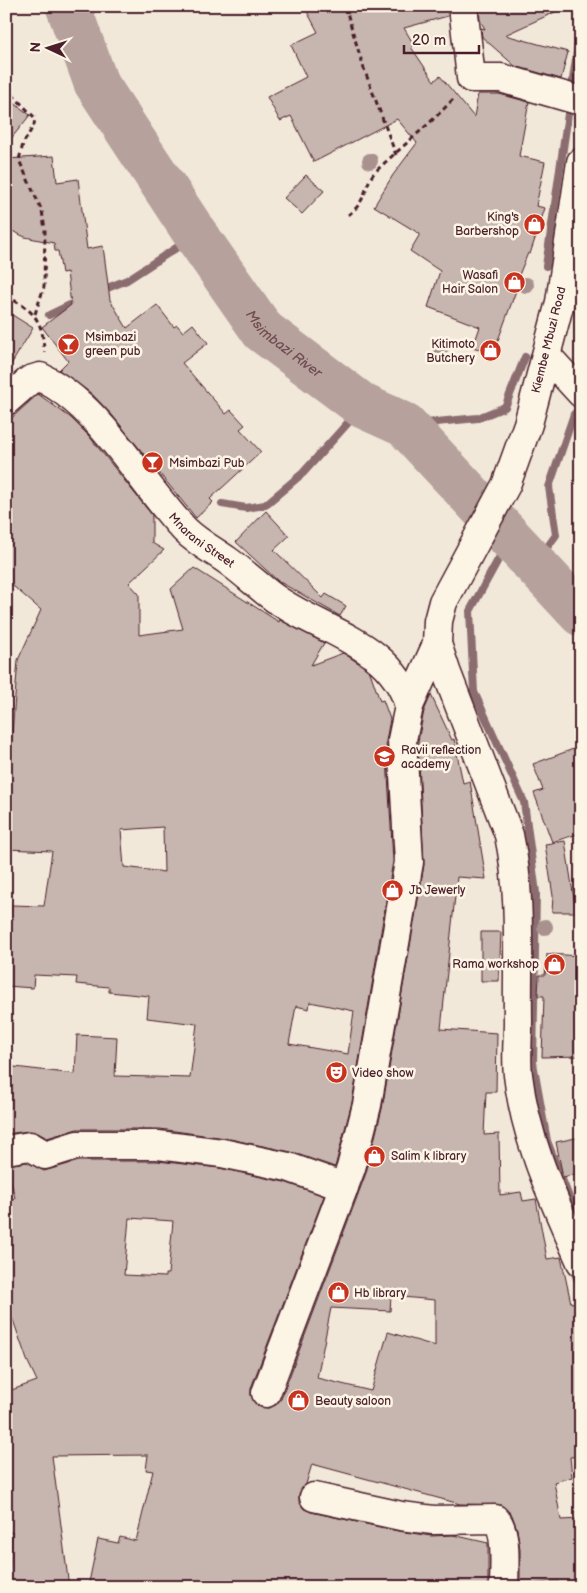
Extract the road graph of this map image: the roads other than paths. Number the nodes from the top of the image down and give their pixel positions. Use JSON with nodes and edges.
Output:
{"nodes":[{"id":1,"x":464,"y":6,"type":"edge"},
{"id":2,"x":581,"y":101,"type":"edge"},
{"id":3,"x":581,"y":162,"type":"edge"},
{"id":4,"x":547,"y":356,"type":"junction"},
{"id":5,"x":581,"y":393,"type":"edge"},
{"id":6,"x":6,"y":401,"type":"edge"},
{"id":7,"x":437,"y":644,"type":"junction"},
{"id":8,"x":409,"y":706,"type":"junction"},
{"id":9,"x":6,"y":1150,"type":"edge"},
{"id":10,"x":344,"y":1187,"type":"junction"},
{"id":11,"x":581,"y":1262,"type":"edge"},
{"id":12,"x":266,"y":1393,"type":"dead end"},
{"id":13,"x":314,"y":1497,"type":"dead end"},
{"id":14,"x":504,"y":1587,"type":"edge"}],
"edges":[{"from":1,"to":2,"type":"street"},
{"from":3,"to":4,"type":"street","name":"Kiembe Mbuzi Road"},
{"from":4,"to":5,"type":"street"},
{"from":4,"to":7,"type":"street","name":"Kiembe Mbuzi Road"},
{"from":6,"to":8,"type":"street","name":"Mnarani Street"},
{"from":7,"to":8,"type":"street"},
{"from":7,"to":11,"type":"street"},
{"from":8,"to":10,"type":"street"},
{"from":9,"to":10,"type":"street"},
{"from":10,"to":12,"type":"street"},
{"from":13,"to":14,"type":"street"}]}
